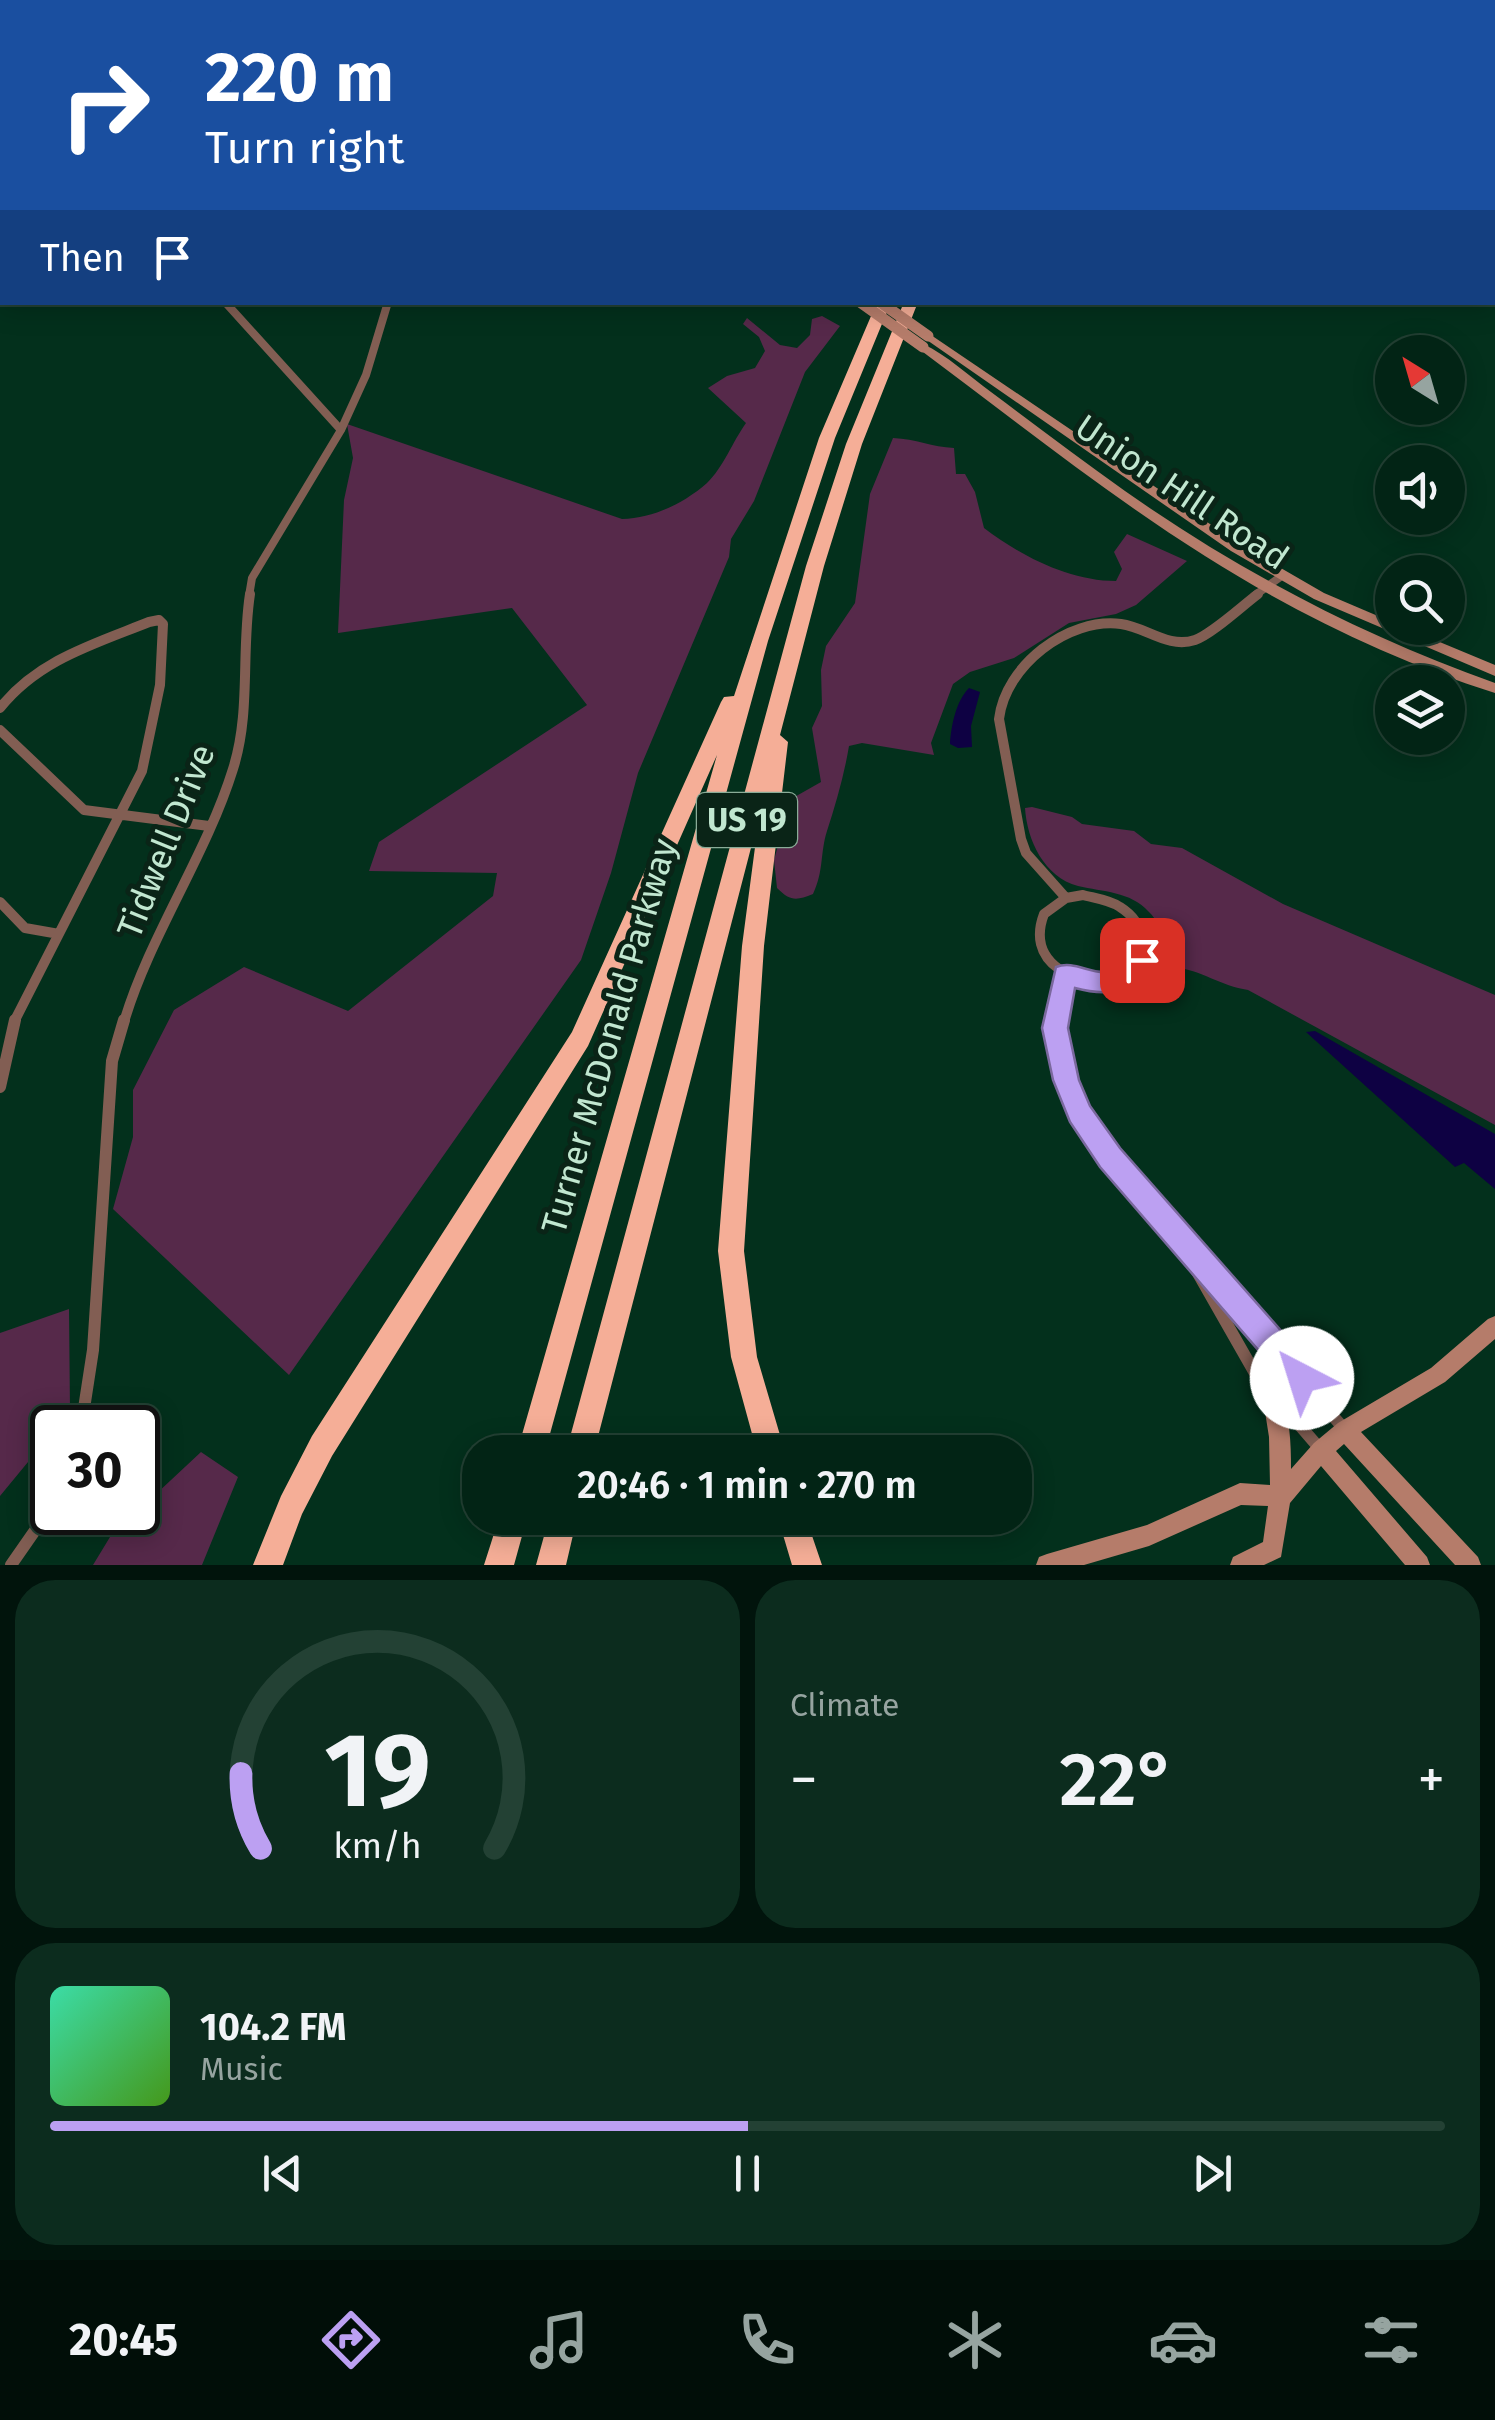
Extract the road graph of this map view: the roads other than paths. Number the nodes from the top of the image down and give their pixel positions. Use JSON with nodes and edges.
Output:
{"nodes":[{"id":1,"x":228,"y":305,"type":"edge"},
{"id":2,"x":387,"y":305,"type":"edge"},
{"id":3,"x":865,"y":305,"type":"edge"},
{"id":4,"x":881,"y":305,"type":"edge"},
{"id":5,"x":885,"y":305,"type":"edge"},
{"id":6,"x":910,"y":305,"type":"edge"},
{"id":7,"x":926,"y":342,"type":"junction"},
{"id":8,"x":341,"y":430,"type":"junction"},
{"id":9,"x":1283,"y":575,"type":"junction"},
{"id":10,"x":1268,"y":587,"type":"junction"},
{"id":11,"x":758,"y":641,"type":"junction"},
{"id":12,"x":788,"y":660,"type":"junction"},
{"id":13,"x":1495,"y":670,"type":"edge"},
{"id":14,"x":1495,"y":688,"type":"edge"},
{"id":15,"x":0,"y":706,"type":"edge"},
{"id":16,"x":0,"y":730,"type":"edge"},
{"id":17,"x":119,"y":816,"type":"junction"},
{"id":18,"x":209,"y":826,"type":"junction"},
{"id":19,"x":1066,"y":898,"type":"junction"},
{"id":20,"x":0,"y":902,"type":"edge"},
{"id":21,"x":59,"y":934,"type":"junction"},
{"id":22,"x":1065,"y":974,"type":"junction"},
{"id":23,"x":6,"y":1026,"type":"edge"},
{"id":24,"x":0,"y":1088,"type":"edge"},
{"id":25,"x":1167,"y":1221,"type":"junction"},
{"id":26,"x":1495,"y":1326,"type":"edge"},
{"id":27,"x":1274,"y":1399,"type":"junction"},
{"id":28,"x":85,"y":1405,"type":"edge"},
{"id":29,"x":1345,"y":1430,"type":"junction"},
{"id":30,"x":536,"y":1435,"type":"edge"},
{"id":31,"x":584,"y":1435,"type":"edge"},
{"id":32,"x":766,"y":1435,"type":"edge"},
{"id":33,"x":1321,"y":1450,"type":"junction"},
{"id":34,"x":1282,"y":1496,"type":"junction"},
{"id":35,"x":32,"y":1535,"type":"edge"},
{"id":36,"x":508,"y":1535,"type":"edge"},
{"id":37,"x":559,"y":1535,"type":"edge"},
{"id":38,"x":797,"y":1535,"type":"edge"},
{"id":39,"x":11,"y":1565,"type":"edge"},
{"id":40,"x":268,"y":1565,"type":"edge"},
{"id":41,"x":500,"y":1565,"type":"edge"},
{"id":42,"x":551,"y":1565,"type":"edge"},
{"id":43,"x":807,"y":1565,"type":"edge"},
{"id":44,"x":1047,"y":1565,"type":"edge"},
{"id":45,"x":1241,"y":1565,"type":"edge"},
{"id":46,"x":1419,"y":1565,"type":"edge"},
{"id":47,"x":1470,"y":1565,"type":"edge"}],
"edges":[{"from":1,"to":8,"type":"street"},
{"from":2,"to":8,"type":"street","name":"Tidwell Drive"},
{"from":3,"to":7,"type":"street","name":"Union Hill Road","bridge":true},
{"from":4,"to":11,"type":"highway","name":"Turner McDonald Parkway","number":"US 19"},
{"from":5,"to":7,"type":"street","name":"Union Hill Road","bridge":true},
{"from":6,"to":12,"type":"highway","number":"US 19"},
{"from":7,"to":9,"type":"street","name":"Union Hill Road"},
{"from":7,"to":10,"type":"street","name":"Union Hill Road"},
{"from":8,"to":18,"type":"street","name":"Tidwell Drive"},
{"from":9,"to":10,"type":"street"},
{"from":9,"to":13,"type":"street","name":"Union Hill Road"},
{"from":10,"to":14,"type":"street","name":"Union Hill Road"},
{"from":10,"to":19,"type":"street"},
{"from":11,"to":30,"type":"highway","name":"Turner McDonald Parkway","number":"US 19"},
{"from":11,"to":40,"type":"highway"},
{"from":12,"to":31,"type":"highway","number":"US 19"},
{"from":12,"to":32,"type":"highway"},
{"from":15,"to":17,"type":"street"},
{"from":16,"to":17,"type":"street"},
{"from":17,"to":18,"type":"street"},
{"from":17,"to":21,"type":"street"},
{"from":18,"to":28,"type":"street","name":"Tidwell Drive"},
{"from":19,"to":22,"type":"street"},
{"from":19,"to":22,"type":"street"},
{"from":20,"to":21,"type":"street"},
{"from":21,"to":23,"type":"street"},
{"from":22,"to":25,"type":"street"},
{"from":23,"to":24,"type":"street"},
{"from":25,"to":27,"type":"street"},
{"from":25,"to":29,"type":"street"},
{"from":26,"to":29,"type":"street"},
{"from":27,"to":33,"type":"street"},
{"from":27,"to":34,"type":"street"},
{"from":29,"to":33,"type":"street"},
{"from":29,"to":47,"type":"street"},
{"from":33,"to":34,"type":"street"},
{"from":33,"to":46,"type":"street"},
{"from":34,"to":44,"type":"street"},
{"from":34,"to":45,"type":"street"},
{"from":35,"to":39,"type":"street"},
{"from":36,"to":41,"type":"highway"},
{"from":37,"to":42,"type":"highway"},
{"from":38,"to":43,"type":"highway"}]}
